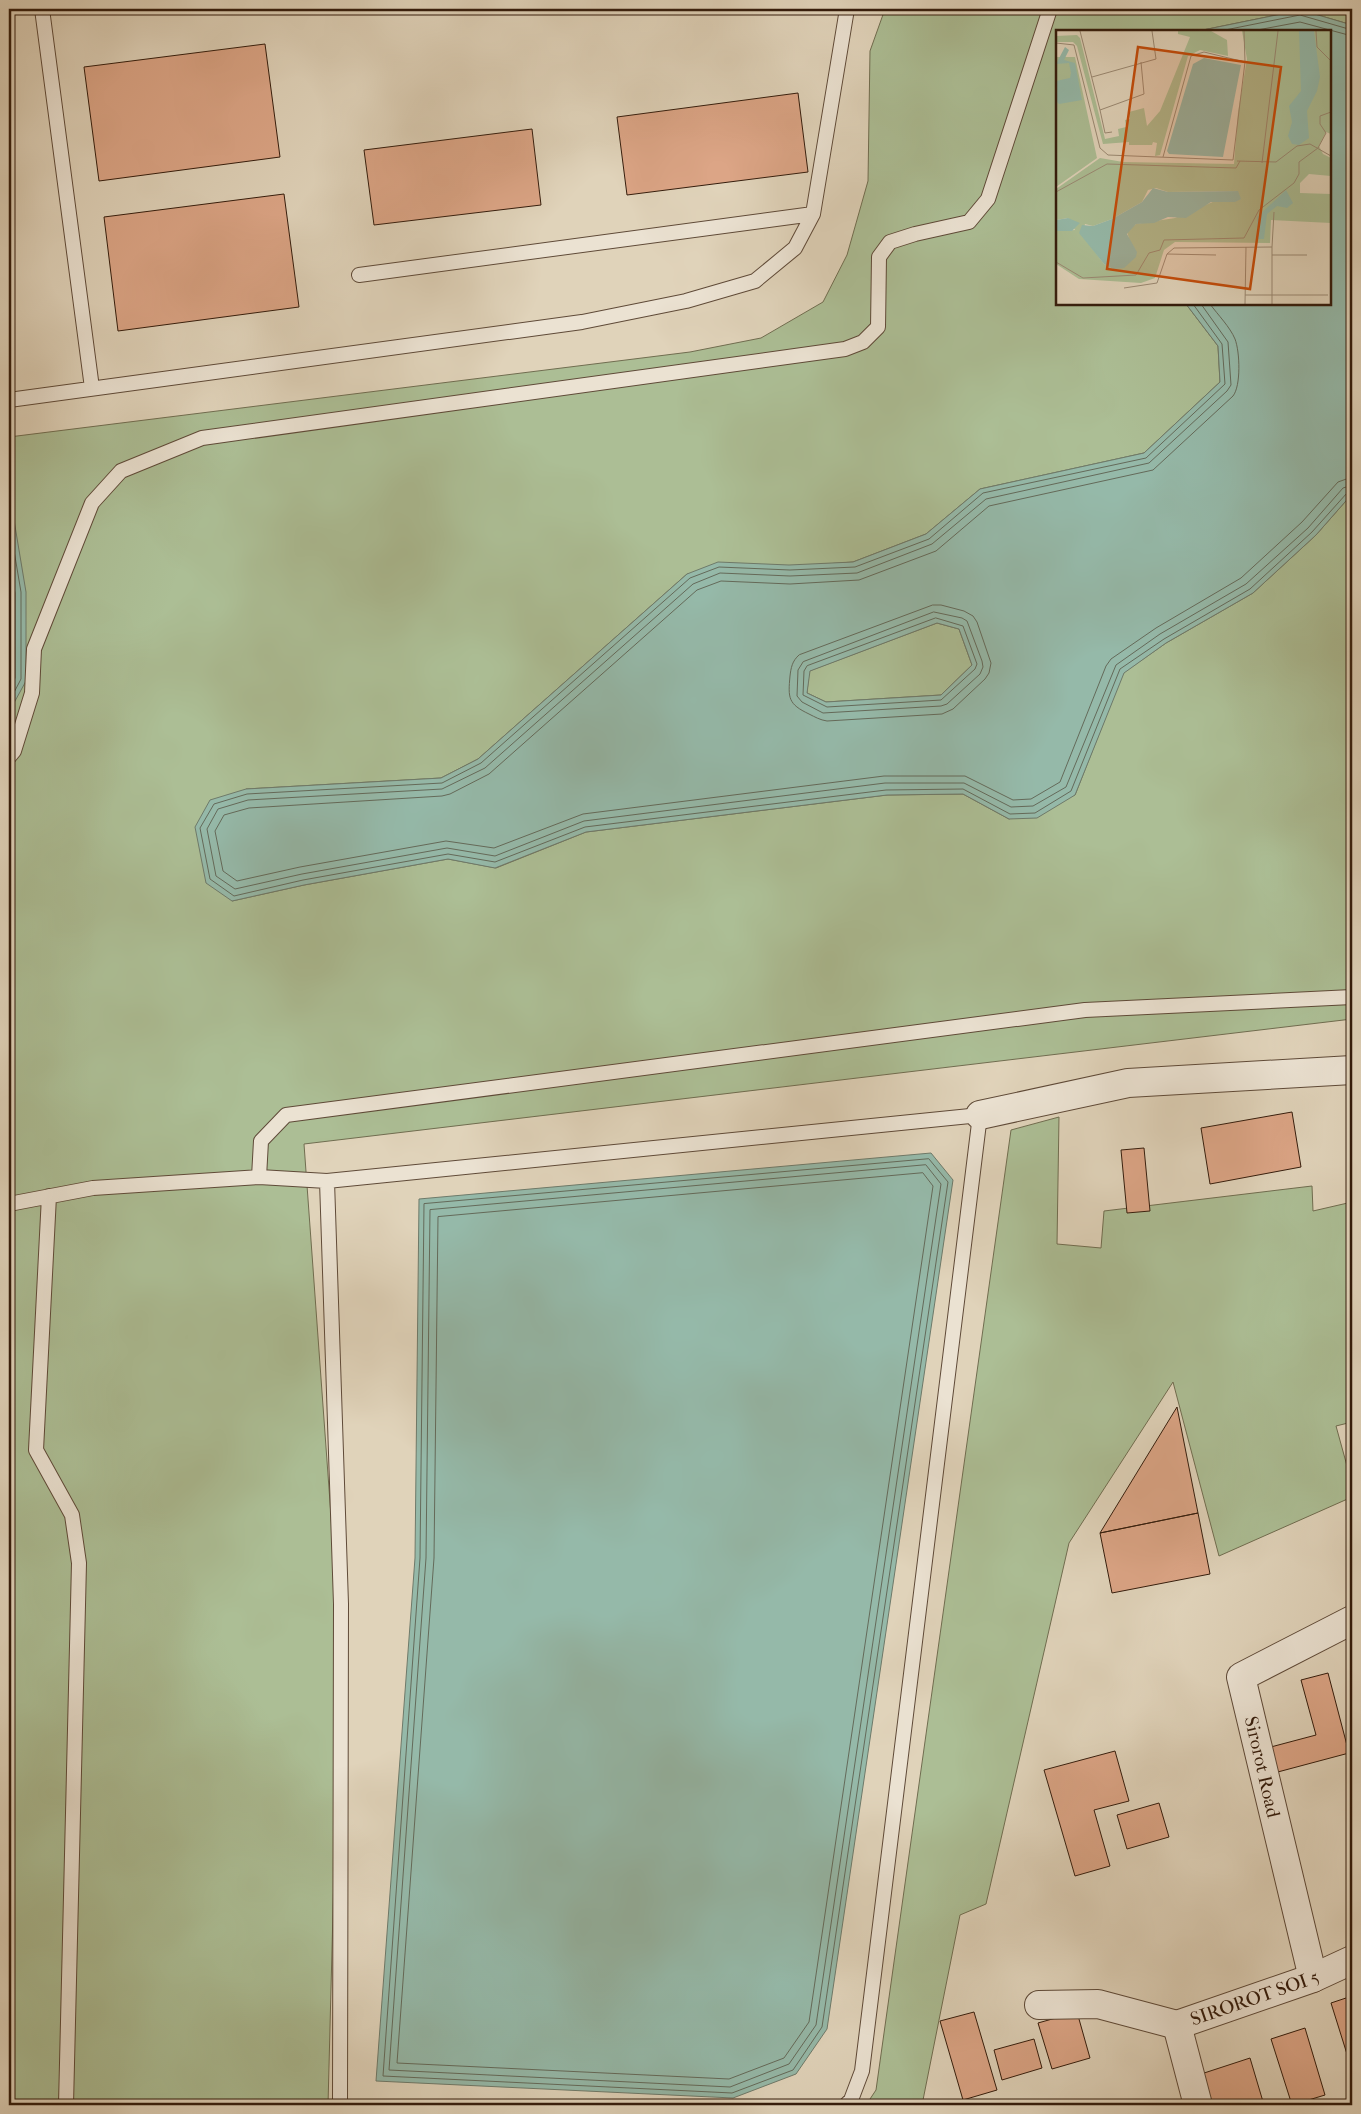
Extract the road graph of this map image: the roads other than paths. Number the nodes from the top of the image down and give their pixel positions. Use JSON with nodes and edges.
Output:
{"nodes":[{"id":1,"x":42,"y":9,"type":"edge"},
{"id":2,"x":847,"y":9,"type":"edge"},
{"id":3,"x":1050,"y":9,"type":"edge"},
{"id":4,"x":812,"y":214,"type":"junction"},
{"id":5,"x":359,"y":275,"type":"dead end"},
{"id":6,"x":92,"y":388,"type":"junction"},
{"id":7,"x":9,"y":400,"type":"edge"},
{"id":8,"x":9,"y":757,"type":"edge"},
{"id":9,"x":1352,"y":997,"type":"edge"},
{"id":10,"x":1352,"y":1070,"type":"edge"},
{"id":11,"x":980,"y":1115,"type":"junction"},
{"id":12,"x":259,"y":1177,"type":"junction"},
{"id":13,"x":327,"y":1181,"type":"junction"},
{"id":14,"x":49,"y":1196,"type":"junction"},
{"id":15,"x":9,"y":1204,"type":"edge"},
{"id":16,"x":1352,"y":1620,"type":"edge"},
{"id":17,"x":1352,"y":1960,"type":"edge"},
{"id":18,"x":1313,"y":1978,"type":"junction"},
{"id":19,"x":1039,"y":2005,"type":"dead end"},
{"id":20,"x":1177,"y":2026,"type":"junction"},
{"id":21,"x":66,"y":2105,"type":"edge"},
{"id":22,"x":340,"y":2105,"type":"edge"},
{"id":23,"x":846,"y":2105,"type":"edge"},
{"id":24,"x":1198,"y":2105,"type":"edge"}],
"edges":[{"from":1,"to":6,"type":"lane"},
{"from":2,"to":4,"type":"lane"},
{"from":3,"to":8,"type":"lane"},
{"from":4,"to":5,"type":"lane"},
{"from":4,"to":6,"type":"lane"},
{"from":6,"to":7,"type":"lane"},
{"from":9,"to":12,"type":"lane"},
{"from":10,"to":11,"type":"street"},
{"from":11,"to":13,"type":"lane"},
{"from":11,"to":23,"type":"lane"},
{"from":12,"to":13,"type":"lane"},
{"from":12,"to":14,"type":"lane"},
{"from":13,"to":22,"type":"lane"},
{"from":14,"to":15,"type":"lane"},
{"from":14,"to":21,"type":"lane"},
{"from":16,"to":18,"type":"street","name":"Sirorot Road"},
{"from":17,"to":18,"type":"street","name":"SIROROT SOI 5"},
{"from":18,"to":20,"type":"street","name":"SIROROT SOI 5"},
{"from":19,"to":20,"type":"street"},
{"from":20,"to":24,"type":"street","name":"SIROROT SOI 5"}]}
